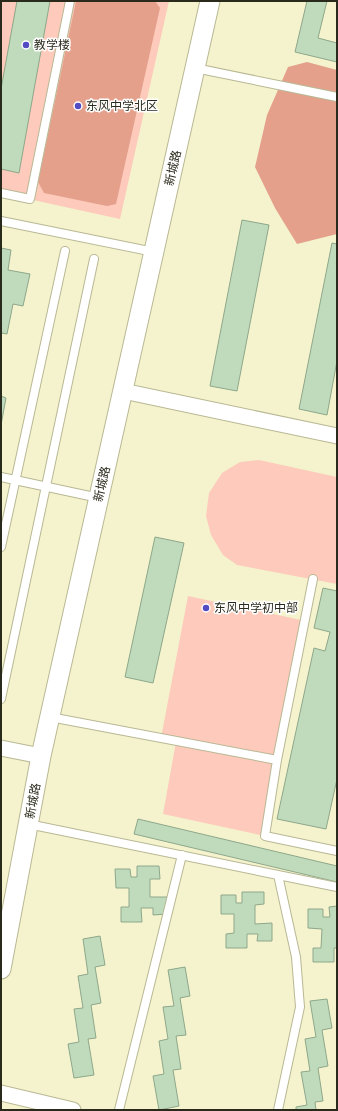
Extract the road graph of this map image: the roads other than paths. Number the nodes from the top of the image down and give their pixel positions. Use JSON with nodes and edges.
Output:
{"nodes":[{"id":1,"x":70,"y":1,"type":"edge"},
{"id":2,"x":210,"y":1,"type":"edge"},
{"id":3,"x":195,"y":68,"type":"junction"},
{"id":4,"x":337,"y":96,"type":"edge"},
{"id":5,"x":1,"y":193,"type":"edge"},
{"id":6,"x":1,"y":221,"type":"edge"},
{"id":7,"x":65,"y":251,"type":"dead end"},
{"id":8,"x":154,"y":252,"type":"junction"},
{"id":9,"x":94,"y":259,"type":"dead end"},
{"id":10,"x":123,"y":391,"type":"junction"},
{"id":11,"x":337,"y":436,"type":"edge"},
{"id":12,"x":1,"y":477,"type":"edge"},
{"id":13,"x":16,"y":480,"type":"junction"},
{"id":14,"x":46,"y":487,"type":"junction"},
{"id":15,"x":99,"y":498,"type":"junction"},
{"id":16,"x":1,"y":547,"type":"edge"},
{"id":17,"x":313,"y":579,"type":"dead end"},
{"id":18,"x":1,"y":699,"type":"edge"},
{"id":19,"x":50,"y":718,"type":"junction"},
{"id":20,"x":1,"y":748,"type":"edge"},
{"id":21,"x":41,"y":756,"type":"junction"},
{"id":22,"x":277,"y":760,"type":"junction"},
{"id":23,"x":28,"y":824,"type":"junction"},
{"id":24,"x":337,"y":851,"type":"edge"},
{"id":25,"x":182,"y":855,"type":"junction"},
{"id":26,"x":278,"y":875,"type":"junction"},
{"id":27,"x":337,"y":887,"type":"edge"},
{"id":28,"x":1,"y":964,"type":"edge"},
{"id":29,"x":1,"y":1093,"type":"edge"},
{"id":30,"x":73,"y":1110,"type":"edge"},
{"id":31,"x":119,"y":1110,"type":"edge"},
{"id":32,"x":278,"y":1110,"type":"edge"}],
"edges":[{"from":1,"to":5,"type":"lane"},
{"from":2,"to":3,"type":"street","name":"新城路"},
{"from":3,"to":4,"type":"lane"},
{"from":3,"to":8,"type":"street","name":"新城路"},
{"from":6,"to":8,"type":"lane"},
{"from":7,"to":13,"type":"lane"},
{"from":8,"to":10,"type":"street","name":"新城路"},
{"from":9,"to":14,"type":"lane"},
{"from":10,"to":11,"type":"street"},
{"from":10,"to":15,"type":"street","name":"新城路"},
{"from":12,"to":13,"type":"lane"},
{"from":13,"to":14,"type":"lane"},
{"from":13,"to":16,"type":"lane"},
{"from":14,"to":15,"type":"lane"},
{"from":14,"to":18,"type":"lane"},
{"from":15,"to":19,"type":"street","name":"新城路"},
{"from":17,"to":22,"type":"lane"},
{"from":19,"to":21,"type":"street","name":"新城路"},
{"from":19,"to":22,"type":"lane"},
{"from":20,"to":21,"type":"street"},
{"from":21,"to":23,"type":"street","name":"新城路"},
{"from":22,"to":24,"type":"lane"},
{"from":23,"to":25,"type":"lane"},
{"from":23,"to":28,"type":"street","name":"新城路"},
{"from":25,"to":26,"type":"lane"},
{"from":25,"to":31,"type":"lane"},
{"from":26,"to":27,"type":"lane"},
{"from":26,"to":32,"type":"lane"},
{"from":29,"to":30,"type":"street"}]}
